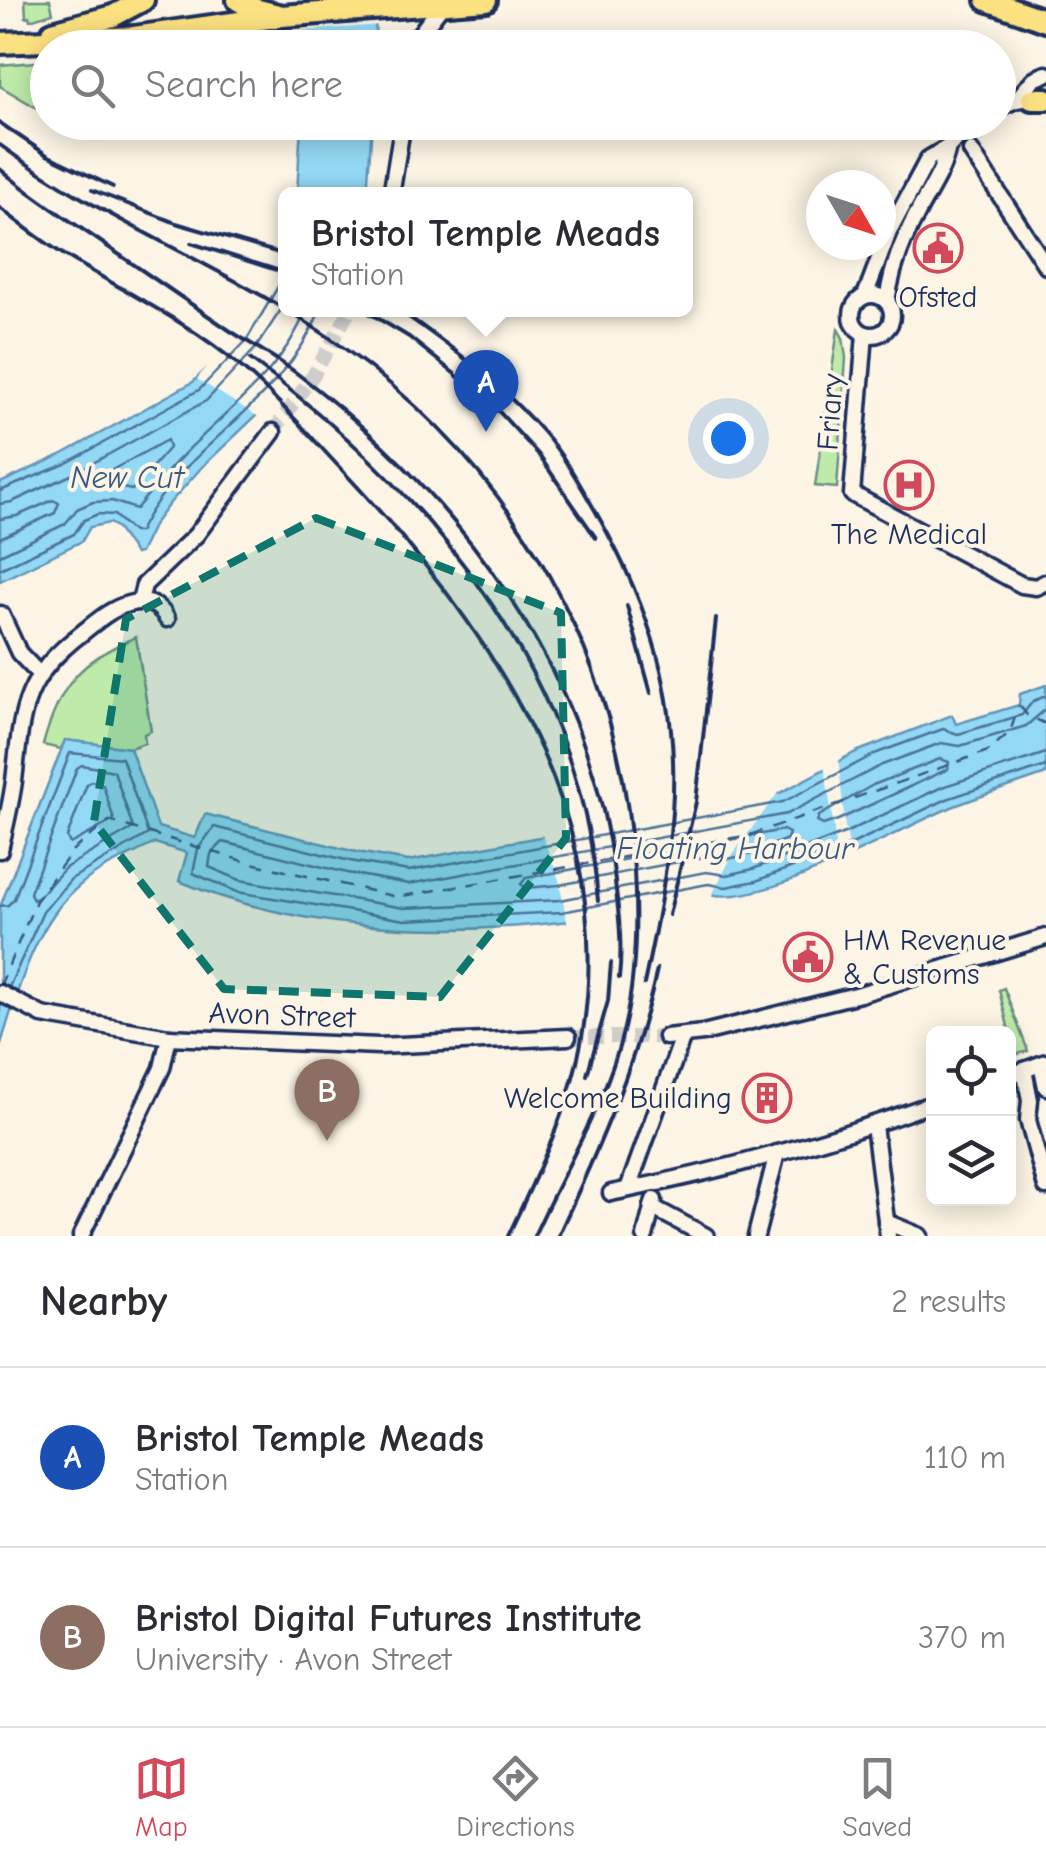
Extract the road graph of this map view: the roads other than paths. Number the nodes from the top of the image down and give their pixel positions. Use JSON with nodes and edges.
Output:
{"nodes":[{"id":1,"x":143,"y":0,"type":"edge"},
{"id":2,"x":218,"y":0,"type":"edge"},
{"id":3,"x":486,"y":0,"type":"edge"},
{"id":4,"x":987,"y":0,"type":"edge"},
{"id":5,"x":393,"y":3,"type":"edge"},
{"id":6,"x":246,"y":4,"type":"edge"},
{"id":7,"x":442,"y":5,"type":"junction"},
{"id":8,"x":284,"y":15,"type":"junction"},
{"id":9,"x":1045,"y":22,"type":"edge"},
{"id":10,"x":60,"y":30,"type":"edge"},
{"id":11,"x":182,"y":30,"type":"edge"},
{"id":12,"x":423,"y":30,"type":"edge"},
{"id":13,"x":1046,"y":74,"type":"edge"},
{"id":14,"x":1035,"y":98,"type":"edge"},
{"id":15,"x":400,"y":140,"type":"edge"},
{"id":16,"x":956,"y":140,"type":"edge"},
{"id":17,"x":948,"y":148,"type":"junction"},
{"id":18,"x":971,"y":151,"type":"dead end"},
{"id":19,"x":392,"y":187,"type":"edge"},
{"id":20,"x":1046,"y":266,"type":"edge"},
{"id":21,"x":865,"y":296,"type":"junction"},
{"id":22,"x":887,"y":302,"type":"junction"},
{"id":23,"x":865,"y":334,"type":"junction"},
{"id":24,"x":272,"y":432,"type":"tunnel mouth"},
{"id":25,"x":1046,"y":582,"type":"edge"},
{"id":26,"x":140,"y":602,"type":"junction"},
{"id":27,"x":2,"y":614,"type":"edge"},
{"id":28,"x":167,"y":618,"type":"dead end"},
{"id":29,"x":40,"y":675,"type":"junction"},
{"id":30,"x":0,"y":850,"type":"edge"},
{"id":31,"x":1046,"y":937,"type":"edge"},
{"id":32,"x":0,"y":993,"type":"edge"},
{"id":33,"x":683,"y":1036,"type":"junction"},
{"id":34,"x":568,"y":1037,"type":"tunnel mouth"},
{"id":35,"x":666,"y":1037,"type":"tunnel mouth"},
{"id":36,"x":169,"y":1038,"type":"junction"},
{"id":37,"x":1043,"y":1064,"type":"edge"},
{"id":38,"x":1016,"y":1073,"type":"edge"},
{"id":39,"x":1046,"y":1087,"type":"edge"},
{"id":40,"x":926,"y":1107,"type":"edge"},
{"id":41,"x":874,"y":1125,"type":"junction"},
{"id":42,"x":778,"y":1154,"type":"junction"},
{"id":43,"x":658,"y":1185,"type":"junction"},
{"id":44,"x":1046,"y":1186,"type":"edge"},
{"id":45,"x":628,"y":1190,"type":"junction"},
{"id":46,"x":611,"y":1193,"type":"dead end"},
{"id":47,"x":652,"y":1207,"type":"junction"},
{"id":48,"x":887,"y":1229,"type":"edge"},
{"id":49,"x":81,"y":1236,"type":"edge"},
{"id":50,"x":645,"y":1236,"type":"edge"},
{"id":51,"x":706,"y":1236,"type":"edge"},
{"id":52,"x":756,"y":1236,"type":"edge"},
{"id":53,"x":920,"y":1236,"type":"edge"}],
"edges":[{"from":1,"to":10,"type":"highway"},
{"from":2,"to":6,"type":"highway"},
{"from":3,"to":7,"type":"highway"},
{"from":4,"to":9,"type":"highway"},
{"from":5,"to":7,"type":"highway"},
{"from":5,"to":8,"type":"highway"},
{"from":6,"to":8,"type":"highway"},
{"from":7,"to":12,"type":"street"},
{"from":8,"to":11,"type":"highway"},
{"from":13,"to":14,"type":"street"},
{"from":15,"to":19,"type":"street"},
{"from":16,"to":17,"type":"street","name":"Friary"},
{"from":17,"to":21,"type":"street","name":"Friary"},
{"from":17,"to":22,"type":"street","name":"Friary"},
{"from":18,"to":20,"type":"street"},
{"from":21,"to":22,"type":"street"},
{"from":21,"to":23,"type":"street","name":"Friary"},
{"from":22,"to":23,"type":"street","name":"Friary"},
{"from":23,"to":25,"type":"street","name":"Friary"},
{"from":24,"to":26,"type":"street"},
{"from":26,"to":28,"type":"street"},
{"from":26,"to":29,"type":"street"},
{"from":27,"to":29,"type":"street"},
{"from":29,"to":30,"type":"street"},
{"from":31,"to":33,"type":"street"},
{"from":32,"to":36,"type":"street","name":"Avon Street"},
{"from":33,"to":35,"type":"street"},
{"from":33,"to":45,"type":"street"},
{"from":34,"to":36,"type":"street","name":"Avon Street"},
{"from":36,"to":49,"type":"street"},
{"from":37,"to":38,"type":"street"},
{"from":37,"to":39,"type":"street"},
{"from":38,"to":44,"type":"street"},
{"from":40,"to":41,"type":"street"},
{"from":41,"to":42,"type":"street"},
{"from":41,"to":48,"type":"street"},
{"from":42,"to":43,"type":"street"},
{"from":42,"to":52,"type":"street"},
{"from":43,"to":45,"type":"street"},
{"from":43,"to":47,"type":"street"},
{"from":45,"to":46,"type":"street"},
{"from":47,"to":50,"type":"street"},
{"from":47,"to":51,"type":"street"},
{"from":48,"to":53,"type":"street"}]}
